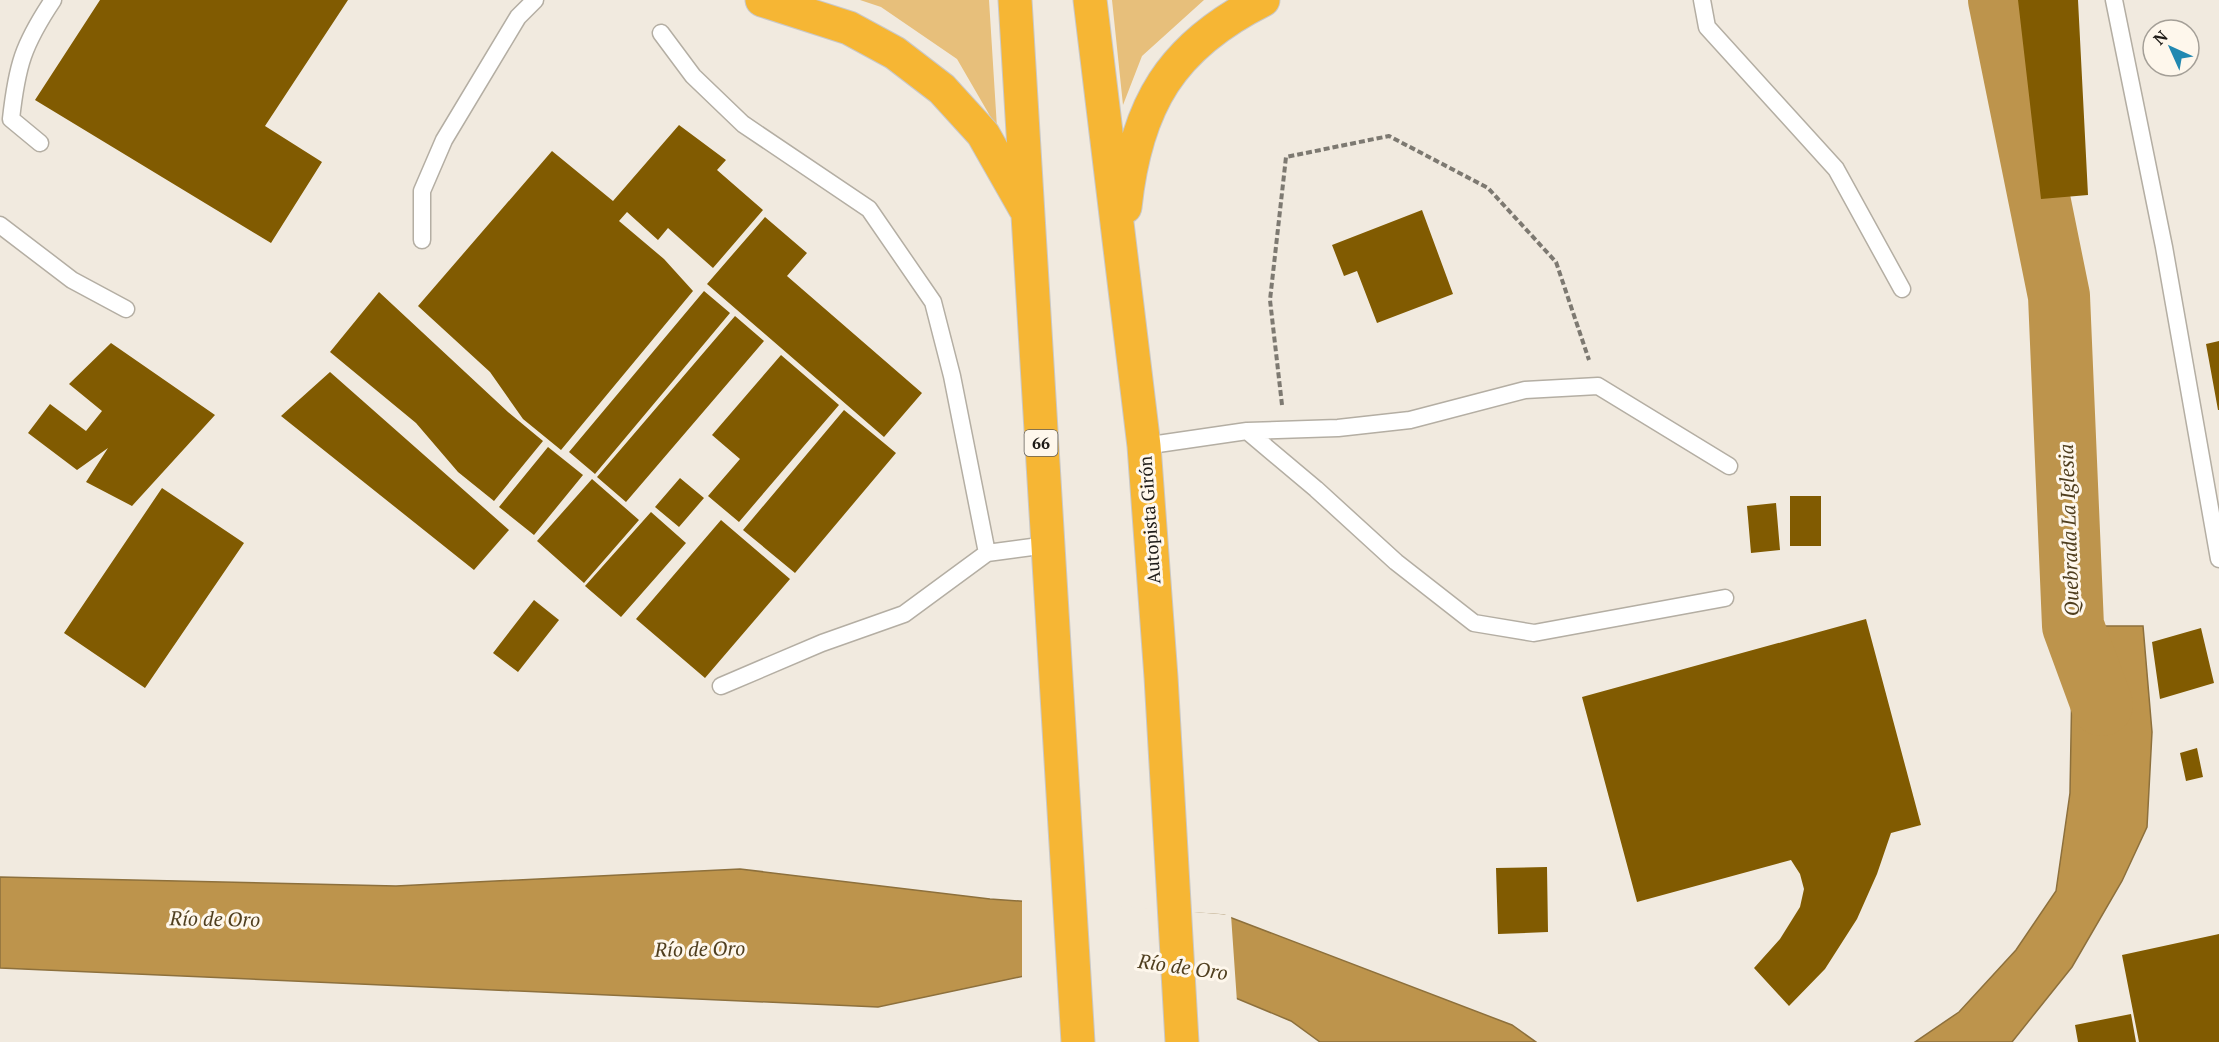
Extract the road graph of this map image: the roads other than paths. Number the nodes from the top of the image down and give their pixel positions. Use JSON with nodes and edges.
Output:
{"nodes":[{"id":1,"x":53,"y":0,"type":"edge"},
{"id":2,"x":535,"y":0,"type":"edge"},
{"id":3,"x":762,"y":0,"type":"edge"},
{"id":4,"x":1015,"y":0,"type":"edge"},
{"id":5,"x":1090,"y":0,"type":"edge"},
{"id":6,"x":1263,"y":0,"type":"edge"},
{"id":7,"x":1702,"y":0,"type":"edge"},
{"id":8,"x":2114,"y":0,"type":"edge"},
{"id":9,"x":661,"y":33,"type":"dead end"},
{"id":10,"x":40,"y":143,"type":"dead end"},
{"id":11,"x":1029,"y":214,"type":"junction"},
{"id":12,"x":0,"y":225,"type":"edge"},
{"id":13,"x":422,"y":240,"type":"dead end"},
{"id":14,"x":1119,"y":256,"type":"junction"},
{"id":15,"x":1902,"y":289,"type":"dead end"},
{"id":16,"x":126,"y":309,"type":"dead end"},
{"id":17,"x":1247,"y":431,"type":"junction"},
{"id":18,"x":1144,"y":446,"type":"junction"},
{"id":19,"x":1729,"y":466,"type":"dead end"},
{"id":20,"x":1047,"y":545,"type":"junction"},
{"id":21,"x":987,"y":553,"type":"junction"},
{"id":22,"x":2219,"y":559,"type":"edge"},
{"id":23,"x":1725,"y":598,"type":"dead end"},
{"id":24,"x":721,"y":686,"type":"dead end"},
{"id":25,"x":1078,"y":1042,"type":"edge"},
{"id":26,"x":1182,"y":1042,"type":"edge"}],
"edges":[{"from":1,"to":10,"type":"lane"},
{"from":2,"to":13,"type":"lane"},
{"from":3,"to":11,"type":"highway"},
{"from":4,"to":11,"type":"highway","number":"66"},
{"from":5,"to":14,"type":"highway","name":"Autopista Girón"},
{"from":6,"to":14,"type":"highway"},
{"from":7,"to":15,"type":"lane"},
{"from":8,"to":22,"type":"lane"},
{"from":9,"to":21,"type":"lane"},
{"from":11,"to":20,"type":"highway","number":"66"},
{"from":12,"to":16,"type":"lane"},
{"from":14,"to":18,"type":"highway","name":"Autopista Girón"},
{"from":17,"to":18,"type":"lane"},
{"from":17,"to":19,"type":"lane"},
{"from":17,"to":23,"type":"lane"},
{"from":18,"to":26,"type":"highway","name":"Autopista Girón"},
{"from":20,"to":21,"type":"lane"},
{"from":20,"to":25,"type":"highway","number":"66"},
{"from":21,"to":24,"type":"lane"}]}
